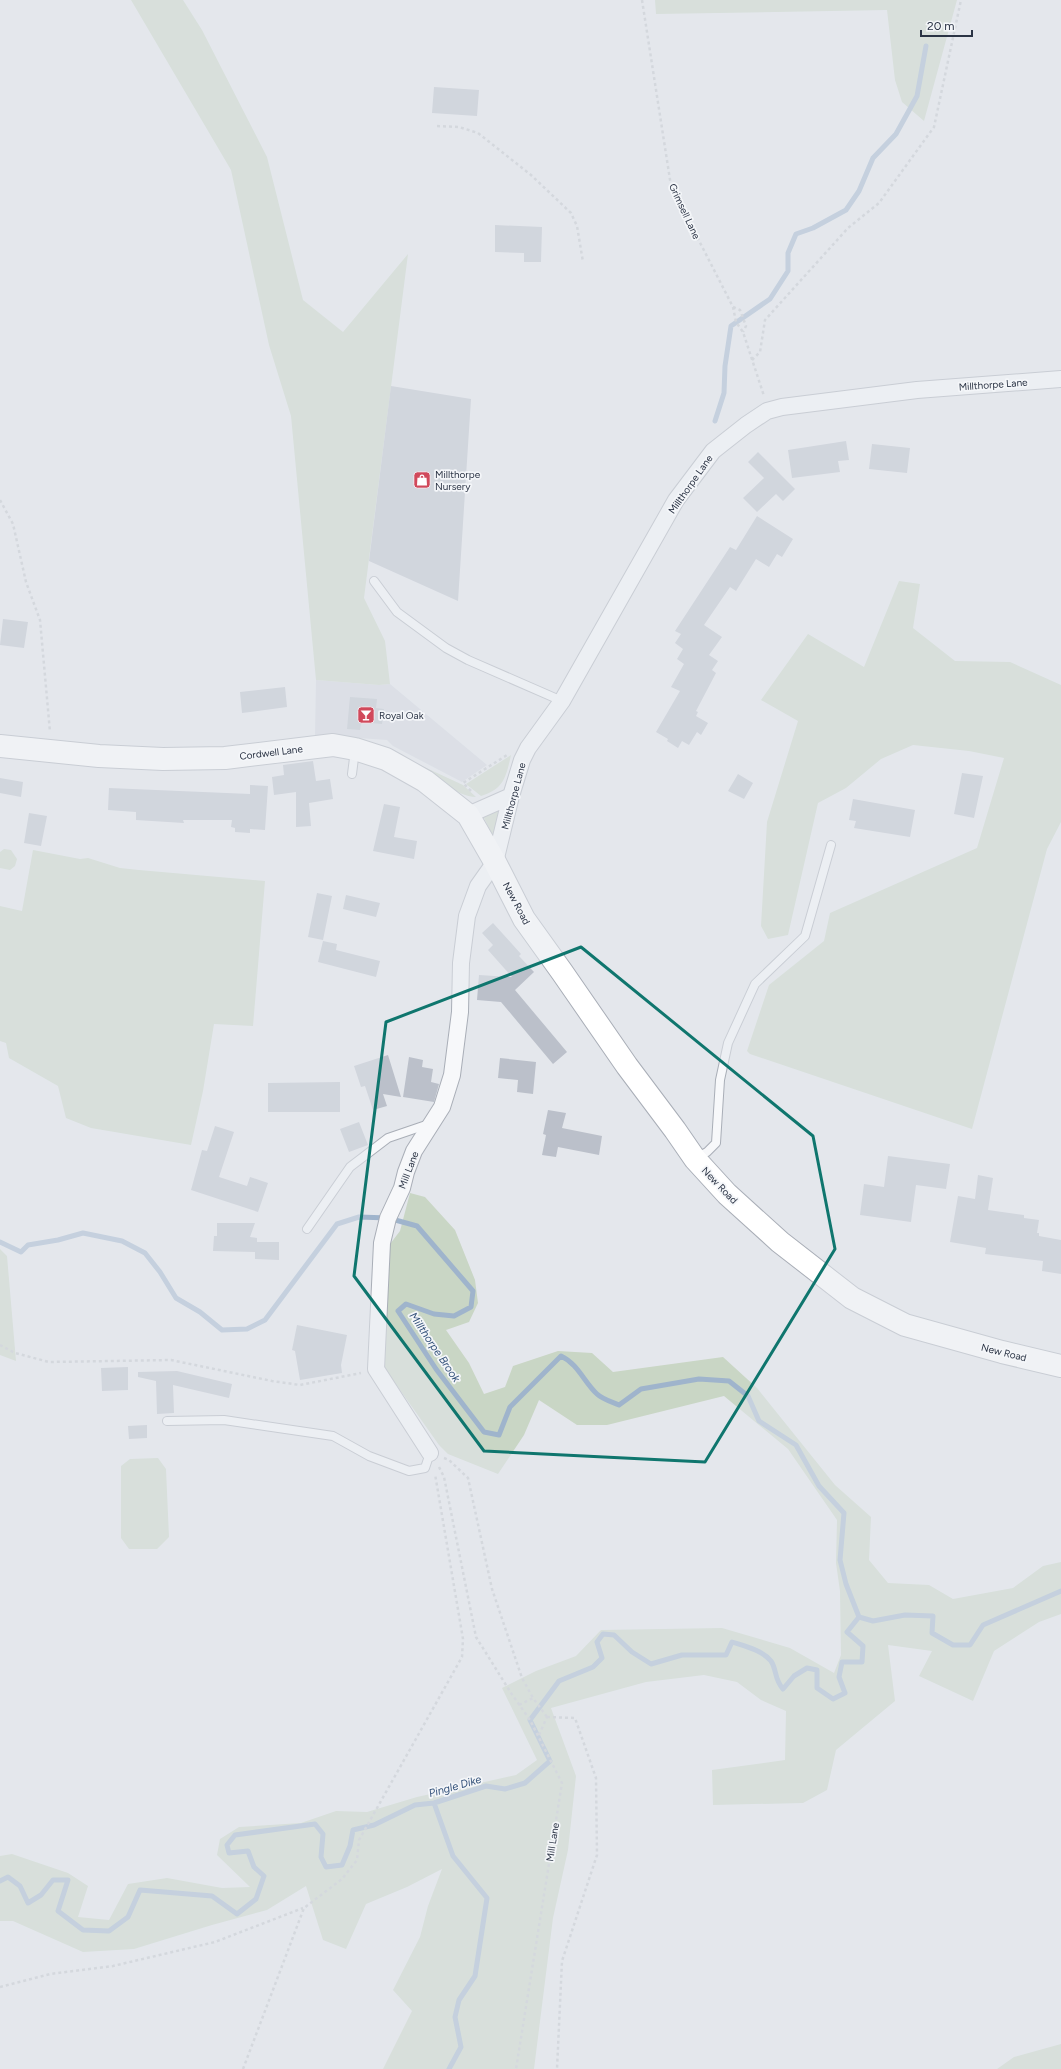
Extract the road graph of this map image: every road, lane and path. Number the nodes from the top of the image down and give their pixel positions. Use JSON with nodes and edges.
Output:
{"nodes":[{"id":1,"x":642,"y":0,"type":"edge"},
{"id":2,"x":961,"y":0,"type":"edge"},
{"id":3,"x":437,"y":126,"type":"dead end"},
{"id":4,"x":583,"y":262,"type":"dead end"},
{"id":5,"x":733,"y":307,"type":"junction"},
{"id":6,"x":743,"y":332,"type":"junction"},
{"id":7,"x":752,"y":360,"type":"junction"},
{"id":8,"x":1061,"y":380,"type":"edge"},
{"id":9,"x":767,"y":411,"type":"junction"},
{"id":10,"x":0,"y":500,"type":"edge"},
{"id":11,"x":374,"y":582,"type":"dead end"},
{"id":12,"x":562,"y":701,"type":"junction"},
{"id":13,"x":0,"y":746,"type":"edge"},
{"id":14,"x":528,"y":748,"type":"junction"},
{"id":15,"x":355,"y":749,"type":"junction"},
{"id":16,"x":51,"y":752,"type":"junction"},
{"id":17,"x":352,"y":774,"type":"dead end"},
{"id":18,"x":511,"y":796,"type":"junction"},
{"id":19,"x":478,"y":811,"type":"junction"},
{"id":20,"x":831,"y":845,"type":"dead end"},
{"id":21,"x":495,"y":862,"type":"junction"},
{"id":22,"x":432,"y":1123,"type":"junction"},
{"id":23,"x":695,"y":1159,"type":"junction"},
{"id":24,"x":307,"y":1229,"type":"dead end"},
{"id":25,"x":0,"y":1345,"type":"edge"},
{"id":26,"x":1061,"y":1366,"type":"edge"},
{"id":27,"x":376,"y":1369,"type":"junction"},
{"id":28,"x":167,"y":1421,"type":"dead end"},
{"id":29,"x":430,"y":1453,"type":"junction"},
{"id":30,"x":533,"y":1698,"type":"junction"},
{"id":31,"x":519,"y":1705,"type":"junction"},
{"id":32,"x":546,"y":1717,"type":"junction"},
{"id":33,"x":539,"y":1736,"type":"junction"},
{"id":34,"x":304,"y":1908,"type":"junction"},
{"id":35,"x":0,"y":1988,"type":"edge"},
{"id":36,"x":243,"y":2069,"type":"edge"},
{"id":37,"x":516,"y":2069,"type":"edge"},
{"id":38,"x":557,"y":2069,"type":"edge"}],
"edges":[{"from":1,"to":5,"type":"path","name":"Grimsell Lane"},
{"from":2,"to":7,"type":"path"},
{"from":3,"to":4,"type":"path"},
{"from":5,"to":6,"type":"path","name":"Grimsell Lane"},
{"from":5,"to":6,"type":"path"},
{"from":6,"to":7,"type":"path","name":"Grimsell Lane"},
{"from":7,"to":9,"type":"path","name":"Grimsell Lane"},
{"from":8,"to":9,"type":"street","name":"Millthorpe Lane"},
{"from":9,"to":12,"type":"street","name":"Millthorpe Lane"},
{"from":10,"to":16,"type":"path"},
{"from":11,"to":12,"type":"lane"},
{"from":12,"to":14,"type":"street","name":"Millthorpe Lane"},
{"from":13,"to":16,"type":"main road","name":"Cordwell Lane"},
{"from":14,"to":18,"type":"street","name":"Millthorpe Lane"},
{"from":14,"to":19,"type":"path"},
{"from":15,"to":16,"type":"main road","name":"Cordwell Lane"},
{"from":15,"to":17,"type":"lane"},
{"from":15,"to":19,"type":"main road","name":"Cordwell Lane"},
{"from":18,"to":19,"type":"street"},
{"from":18,"to":21,"type":"street","name":"Millthorpe Lane"},
{"from":19,"to":21,"type":"main road","name":"Cordwell Lane"},
{"from":20,"to":23,"type":"lane"},
{"from":21,"to":22,"type":"street","name":"Mill Lane"},
{"from":21,"to":23,"type":"main road","name":"New Road"},
{"from":22,"to":24,"type":"lane"},
{"from":22,"to":27,"type":"street","name":"Mill Lane"},
{"from":23,"to":26,"type":"main road","name":"New Road"},
{"from":25,"to":27,"type":"path"},
{"from":27,"to":29,"type":"street"},
{"from":28,"to":29,"type":"lane"},
{"from":29,"to":30,"type":"path"},
{"from":29,"to":31,"type":"path","name":"Mill Lane"},
{"from":29,"to":34,"type":"path"},
{"from":30,"to":31,"type":"path"},
{"from":30,"to":32,"type":"path"},
{"from":31,"to":33,"type":"path","name":"Mill Lane"},
{"from":32,"to":33,"type":"path"},
{"from":32,"to":38,"type":"path"},
{"from":33,"to":37,"type":"path","name":"Mill Lane"},
{"from":34,"to":35,"type":"path"},
{"from":34,"to":36,"type":"path"}]}
